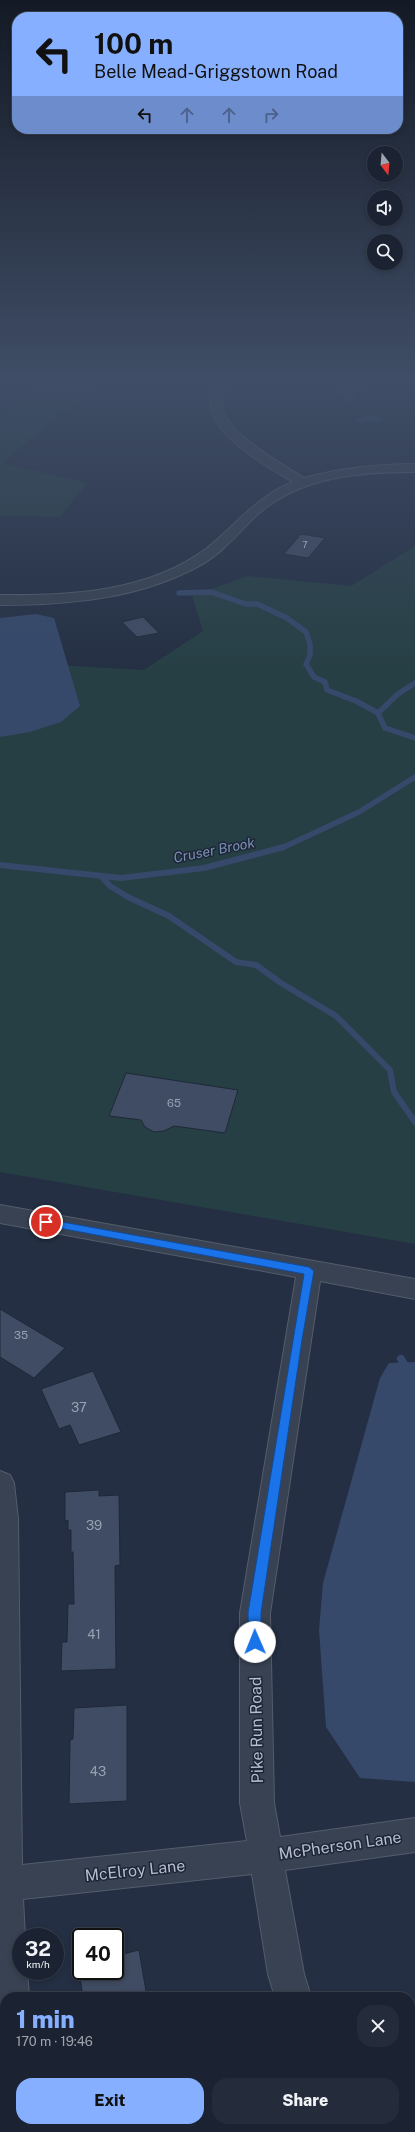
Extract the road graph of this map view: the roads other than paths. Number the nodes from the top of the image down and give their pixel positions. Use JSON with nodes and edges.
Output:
{"nodes":[{"id":1,"x":292,"y":476,"type":"edge"},
{"id":2,"x":331,"y":476,"type":"edge"},
{"id":3,"x":302,"y":482,"type":"junction"},
{"id":4,"x":0,"y":600,"type":"edge"},
{"id":5,"x":0,"y":1214,"type":"edge"},
{"id":6,"x":309,"y":1271,"type":"junction"},
{"id":7,"x":415,"y":1289,"type":"edge"},
{"id":8,"x":0,"y":1483,"type":"edge"},
{"id":9,"x":415,"y":1835,"type":"edge"},
{"id":10,"x":266,"y":1856,"type":"junction"},
{"id":11,"x":4,"y":1884,"type":"junction"},
{"id":12,"x":11,"y":1992,"type":"edge"},
{"id":13,"x":291,"y":1992,"type":"edge"}],
"edges":[{"from":1,"to":3,"type":"street"},
{"from":2,"to":3,"type":"street"},
{"from":3,"to":4,"type":"street"},
{"from":5,"to":6,"type":"street"},
{"from":6,"to":7,"type":"street"},
{"from":6,"to":10,"type":"street","name":"Pike Run Road"},
{"from":8,"to":11,"type":"street"},
{"from":9,"to":10,"type":"street","name":"McPherson Lane"},
{"from":10,"to":11,"type":"street","name":"McElroy Lane"},
{"from":10,"to":13,"type":"street","name":"Pike Run Road"},
{"from":11,"to":12,"type":"street"}]}
